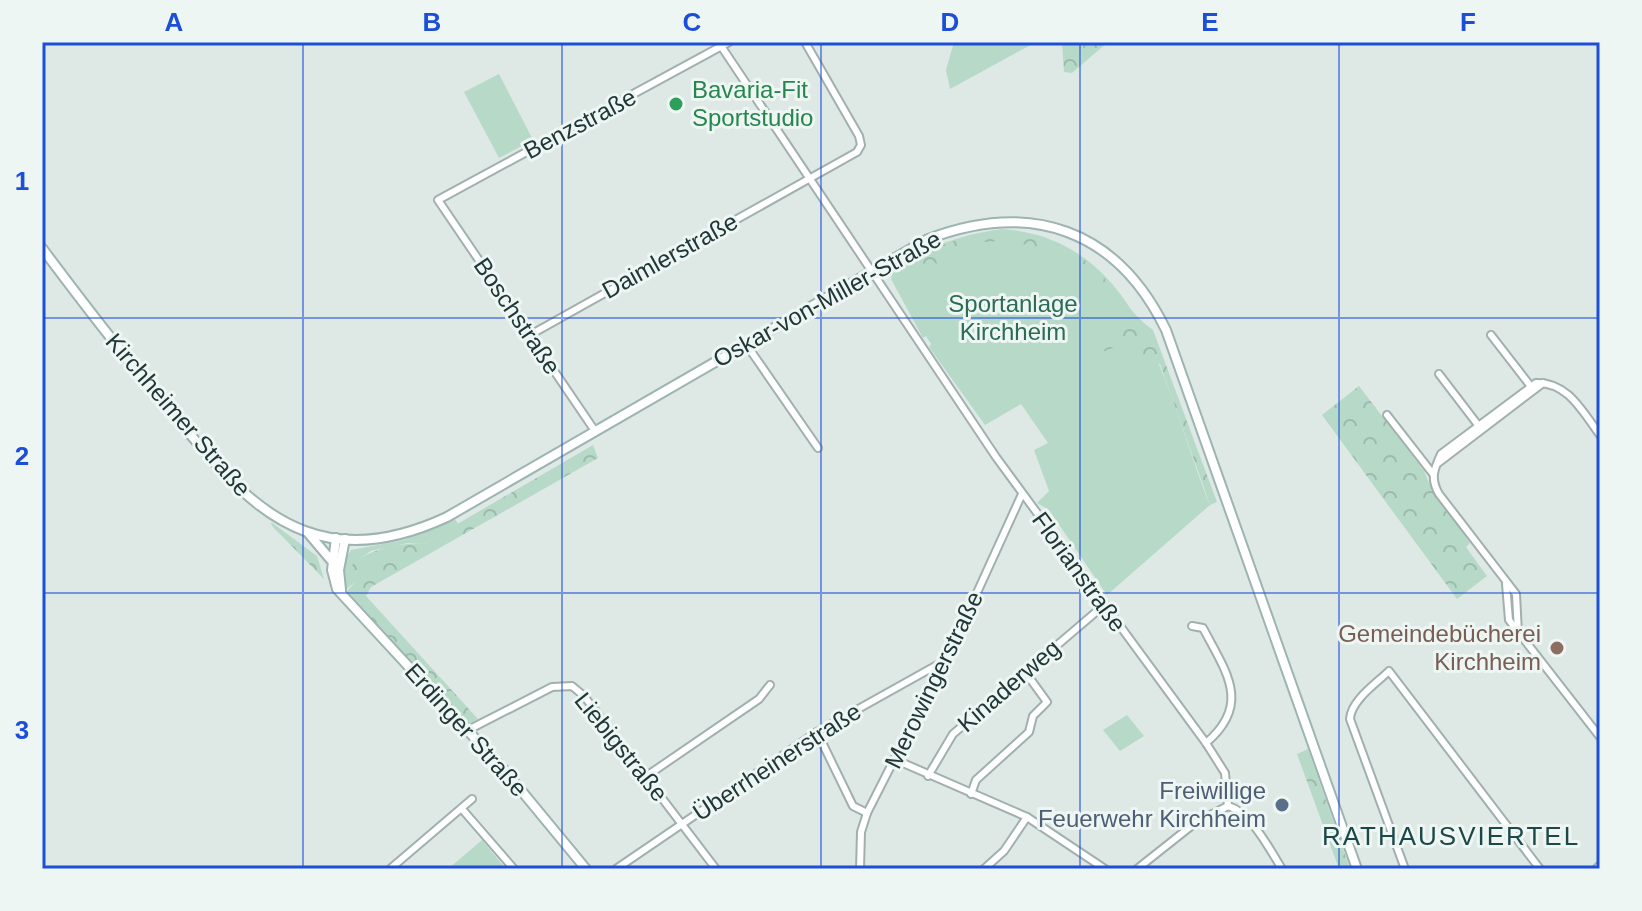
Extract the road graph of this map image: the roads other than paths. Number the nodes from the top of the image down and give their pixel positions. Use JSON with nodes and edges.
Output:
{"nodes":[{"id":1,"x":729,"y":42,"type":"edge"},
{"id":2,"x":805,"y":42,"type":"edge"},
{"id":3,"x":721,"y":46,"type":"junction"},
{"id":4,"x":810,"y":178,"type":"junction"},
{"id":5,"x":438,"y":200,"type":"joint"},
{"id":6,"x":42,"y":248,"type":"edge"},
{"id":7,"x":869,"y":271,"type":"junction"},
{"id":8,"x":530,"y":335,"type":"junction"},
{"id":9,"x":1491,"y":335,"type":"dead end"},
{"id":10,"x":746,"y":344,"type":"junction"},
{"id":11,"x":1439,"y":374,"type":"dead end"},
{"id":12,"x":1543,"y":383,"type":"junction"},
{"id":13,"x":1529,"y":384,"type":"junction"},
{"id":14,"x":1387,"y":415,"type":"dead end"},
{"id":15,"x":1600,"y":416,"type":"edge"},
{"id":16,"x":1591,"y":423,"type":"junction"},
{"id":17,"x":1478,"y":425,"type":"junction"},
{"id":18,"x":595,"y":431,"type":"junction"},
{"id":19,"x":1600,"y":435,"type":"edge"},
{"id":20,"x":818,"y":448,"type":"dead end"},
{"id":21,"x":1436,"y":464,"type":"junction"},
{"id":22,"x":1433,"y":474,"type":"junction"},
{"id":23,"x":1022,"y":494,"type":"junction"},
{"id":24,"x":304,"y":531,"type":"junction"},
{"id":25,"x":340,"y":538,"type":"junction"},
{"id":26,"x":332,"y":560,"type":"junction"},
{"id":27,"x":342,"y":594,"type":"junction"},
{"id":28,"x":1103,"y":606,"type":"junction"},
{"id":29,"x":1192,"y":626,"type":"dead end"},
{"id":30,"x":942,"y":666,"type":"junction"},
{"id":31,"x":1026,"y":673,"type":"junction"},
{"id":32,"x":770,"y":685,"type":"dead end"},
{"id":33,"x":468,"y":730,"type":"junction"},
{"id":34,"x":817,"y":732,"type":"junction"},
{"id":35,"x":1600,"y":737,"type":"edge"},
{"id":36,"x":1206,"y":743,"type":"junction"},
{"id":37,"x":896,"y":760,"type":"junction"},
{"id":38,"x":648,"y":775,"type":"junction"},
{"id":39,"x":928,"y":776,"type":"junction"},
{"id":40,"x":971,"y":794,"type":"junction"},
{"id":41,"x":472,"y":799,"type":"dead end"},
{"id":42,"x":1228,"y":806,"type":"junction"},
{"id":43,"x":462,"y":809,"type":"junction"},
{"id":44,"x":867,"y":813,"type":"junction"},
{"id":45,"x":1027,"y":817,"type":"junction"},
{"id":46,"x":681,"y":823,"type":"junction"},
{"id":47,"x":390,"y":869,"type":"edge"},
{"id":48,"x":514,"y":869,"type":"edge"},
{"id":49,"x":586,"y":869,"type":"edge"},
{"id":50,"x":616,"y":869,"type":"edge"},
{"id":51,"x":716,"y":869,"type":"edge"},
{"id":52,"x":860,"y":869,"type":"edge"},
{"id":53,"x":984,"y":869,"type":"edge"},
{"id":54,"x":1105,"y":869,"type":"edge"},
{"id":55,"x":1137,"y":869,"type":"edge"},
{"id":56,"x":1282,"y":869,"type":"edge"},
{"id":57,"x":1357,"y":869,"type":"edge"},
{"id":58,"x":1405,"y":869,"type":"edge"},
{"id":59,"x":1540,"y":869,"type":"edge"}],
"edges":[{"from":1,"to":3,"type":"street","name":"Benzstraße"},
{"from":2,"to":4,"type":"street","name":"Daimlerstraße"},
{"from":3,"to":4,"type":"street","name":"Florianstraße"},
{"from":3,"to":5,"type":"street","name":"Benzstraße"},
{"from":4,"to":7,"type":"street","name":"Florianstraße"},
{"from":4,"to":8,"type":"street","name":"Daimlerstraße"},
{"from":5,"to":8,"type":"street","name":"Boschstraße"},
{"from":6,"to":24,"type":"main road","name":"Kirchheimer Straße"},
{"from":7,"to":10,"type":"main road","name":"Oskar-von-Miller-Straße"},
{"from":7,"to":23,"type":"street","name":"Florianstraße"},
{"from":7,"to":57,"type":"main road","name":"Oskar-von-Miller-Straße"},
{"from":8,"to":18,"type":"street","name":"Boschstraße"},
{"from":9,"to":13,"type":"street"},
{"from":10,"to":18,"type":"main road","name":"Oskar-von-Miller-Straße"},
{"from":10,"to":20,"type":"street"},
{"from":11,"to":17,"type":"street"},
{"from":12,"to":13,"type":"street"},
{"from":12,"to":16,"type":"street"},
{"from":12,"to":21,"type":"street"},
{"from":13,"to":17,"type":"street"},
{"from":14,"to":22,"type":"street"},
{"from":15,"to":16,"type":"street"},
{"from":16,"to":19,"type":"street"},
{"from":17,"to":21,"type":"street"},
{"from":18,"to":25,"type":"main road","name":"Oskar-von-Miller-Straße"},
{"from":21,"to":22,"type":"street"},
{"from":22,"to":35,"type":"street"},
{"from":23,"to":28,"type":"street","name":"Florianstraße"},
{"from":23,"to":30,"type":"street","name":"Merowingerstraße"},
{"from":24,"to":25,"type":"main road","name":"Kirchheimer Straße"},
{"from":24,"to":26,"type":"main road","name":"Erdinger Straße"},
{"from":25,"to":26,"type":"main road","name":"Erdinger Straße"},
{"from":25,"to":27,"type":"main road"},
{"from":26,"to":27,"type":"main road","name":"Erdinger Straße"},
{"from":27,"to":33,"type":"main road","name":"Erdinger Straße"},
{"from":28,"to":31,"type":"street","name":"Kinaderweg"},
{"from":28,"to":36,"type":"street","name":"Florianstraße"},
{"from":29,"to":36,"type":"street"},
{"from":30,"to":34,"type":"street","name":"Überrheinerstraße"},
{"from":30,"to":37,"type":"street","name":"Merowingerstraße"},
{"from":31,"to":39,"type":"street","name":"Kinaderweg"},
{"from":31,"to":40,"type":"street"},
{"from":32,"to":38,"type":"street"},
{"from":33,"to":38,"type":"street","name":"Liebigstraße"},
{"from":33,"to":49,"type":"main road","name":"Erdinger Straße"},
{"from":34,"to":44,"type":"street"},
{"from":34,"to":46,"type":"street","name":"Überrheinerstraße"},
{"from":36,"to":42,"type":"street","name":"Florianstraße"},
{"from":37,"to":39,"type":"street"},
{"from":37,"to":44,"type":"street","name":"Merowingerstraße"},
{"from":38,"to":46,"type":"street","name":"Liebigstraße"},
{"from":39,"to":40,"type":"street"},
{"from":40,"to":45,"type":"street"},
{"from":41,"to":43,"type":"street"},
{"from":42,"to":55,"type":"street"},
{"from":42,"to":56,"type":"street"},
{"from":43,"to":47,"type":"street"},
{"from":43,"to":48,"type":"street"},
{"from":44,"to":52,"type":"street","name":"Merowingerstraße"},
{"from":45,"to":53,"type":"street"},
{"from":45,"to":54,"type":"street"},
{"from":46,"to":50,"type":"street","name":"Überrheinerstraße"},
{"from":46,"to":51,"type":"street","name":"Liebigstraße"},
{"from":58,"to":59,"type":"street"}]}
